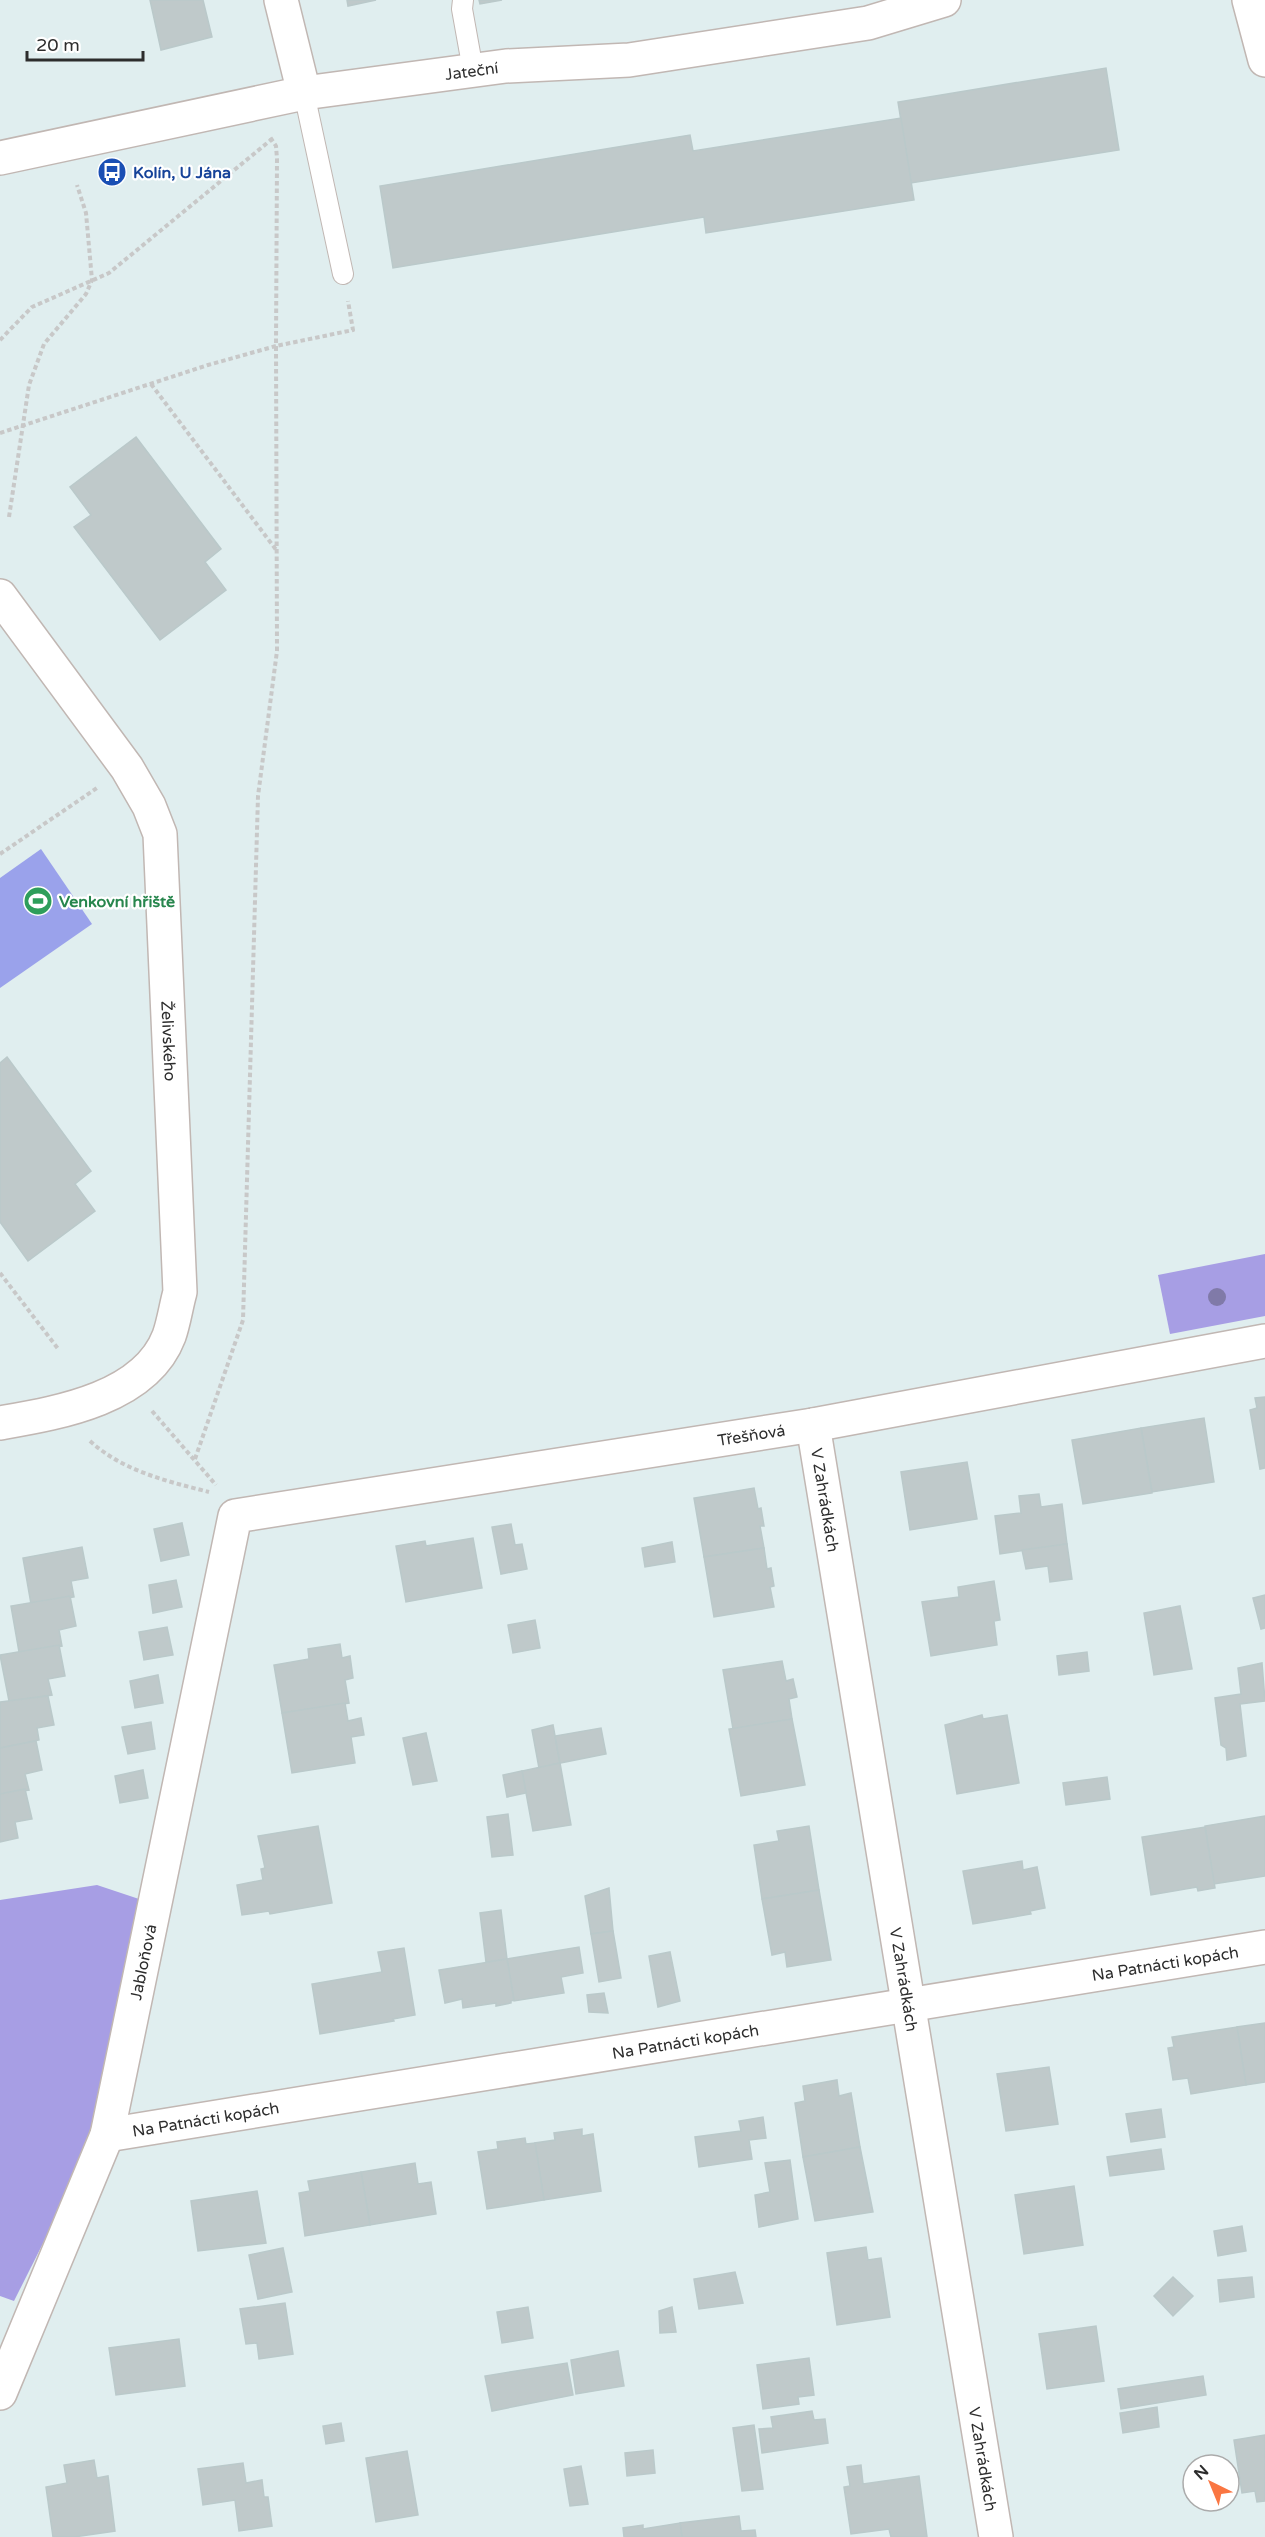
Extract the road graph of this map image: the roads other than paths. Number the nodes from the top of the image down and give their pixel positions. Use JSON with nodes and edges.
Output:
{"nodes":[{"id":1,"x":281,"y":0,"type":"edge"},
{"id":2,"x":463,"y":0,"type":"edge"},
{"id":3,"x":944,"y":0,"type":"edge"},
{"id":4,"x":1249,"y":0,"type":"edge"},
{"id":5,"x":1265,"y":60,"type":"edge"},
{"id":6,"x":473,"y":70,"type":"junction"},
{"id":7,"x":304,"y":93,"type":"junction"},
{"id":8,"x":0,"y":158,"type":"edge"},
{"id":9,"x":343,"y":274,"type":"road end"},
{"id":10,"x":0,"y":596,"type":"edge"},
{"id":11,"x":1265,"y":1341,"type":"edge"},
{"id":12,"x":0,"y":1423,"type":"edge"},
{"id":13,"x":813,"y":1425,"type":"junction"},
{"id":14,"x":230,"y":1506,"type":"joint"},
{"id":15,"x":1265,"y":1947,"type":"edge"},
{"id":16,"x":908,"y":2006,"type":"junction"},
{"id":17,"x":107,"y":2135,"type":"junction"},
{"id":18,"x":0,"y":2393,"type":"edge"},
{"id":19,"x":996,"y":2537,"type":"edge"}],
"edges":[{"from":1,"to":7,"type":"street"},
{"from":2,"to":6,"type":"lane"},
{"from":3,"to":6,"type":"street","name":"Jateční"},
{"from":4,"to":5,"type":"street"},
{"from":6,"to":7,"type":"street","name":"Jateční"},
{"from":7,"to":8,"type":"street","name":"Jateční"},
{"from":7,"to":9,"type":"lane"},
{"from":10,"to":12,"type":"street","name":"Želivského"},
{"from":11,"to":13,"type":"street","name":"Třešňová"},
{"from":13,"to":14,"type":"street","name":"Třešňová"},
{"from":13,"to":16,"type":"street","name":"V Zahrádkách"},
{"from":14,"to":17,"type":"street","name":"Jabloňová"},
{"from":15,"to":16,"type":"street","name":"Na Patnácti kopách"},
{"from":16,"to":17,"type":"street","name":"Na Patnácti kopách"},
{"from":16,"to":19,"type":"street","name":"V Zahrádkách"},
{"from":17,"to":18,"type":"street","name":"Jabloňová"}]}
